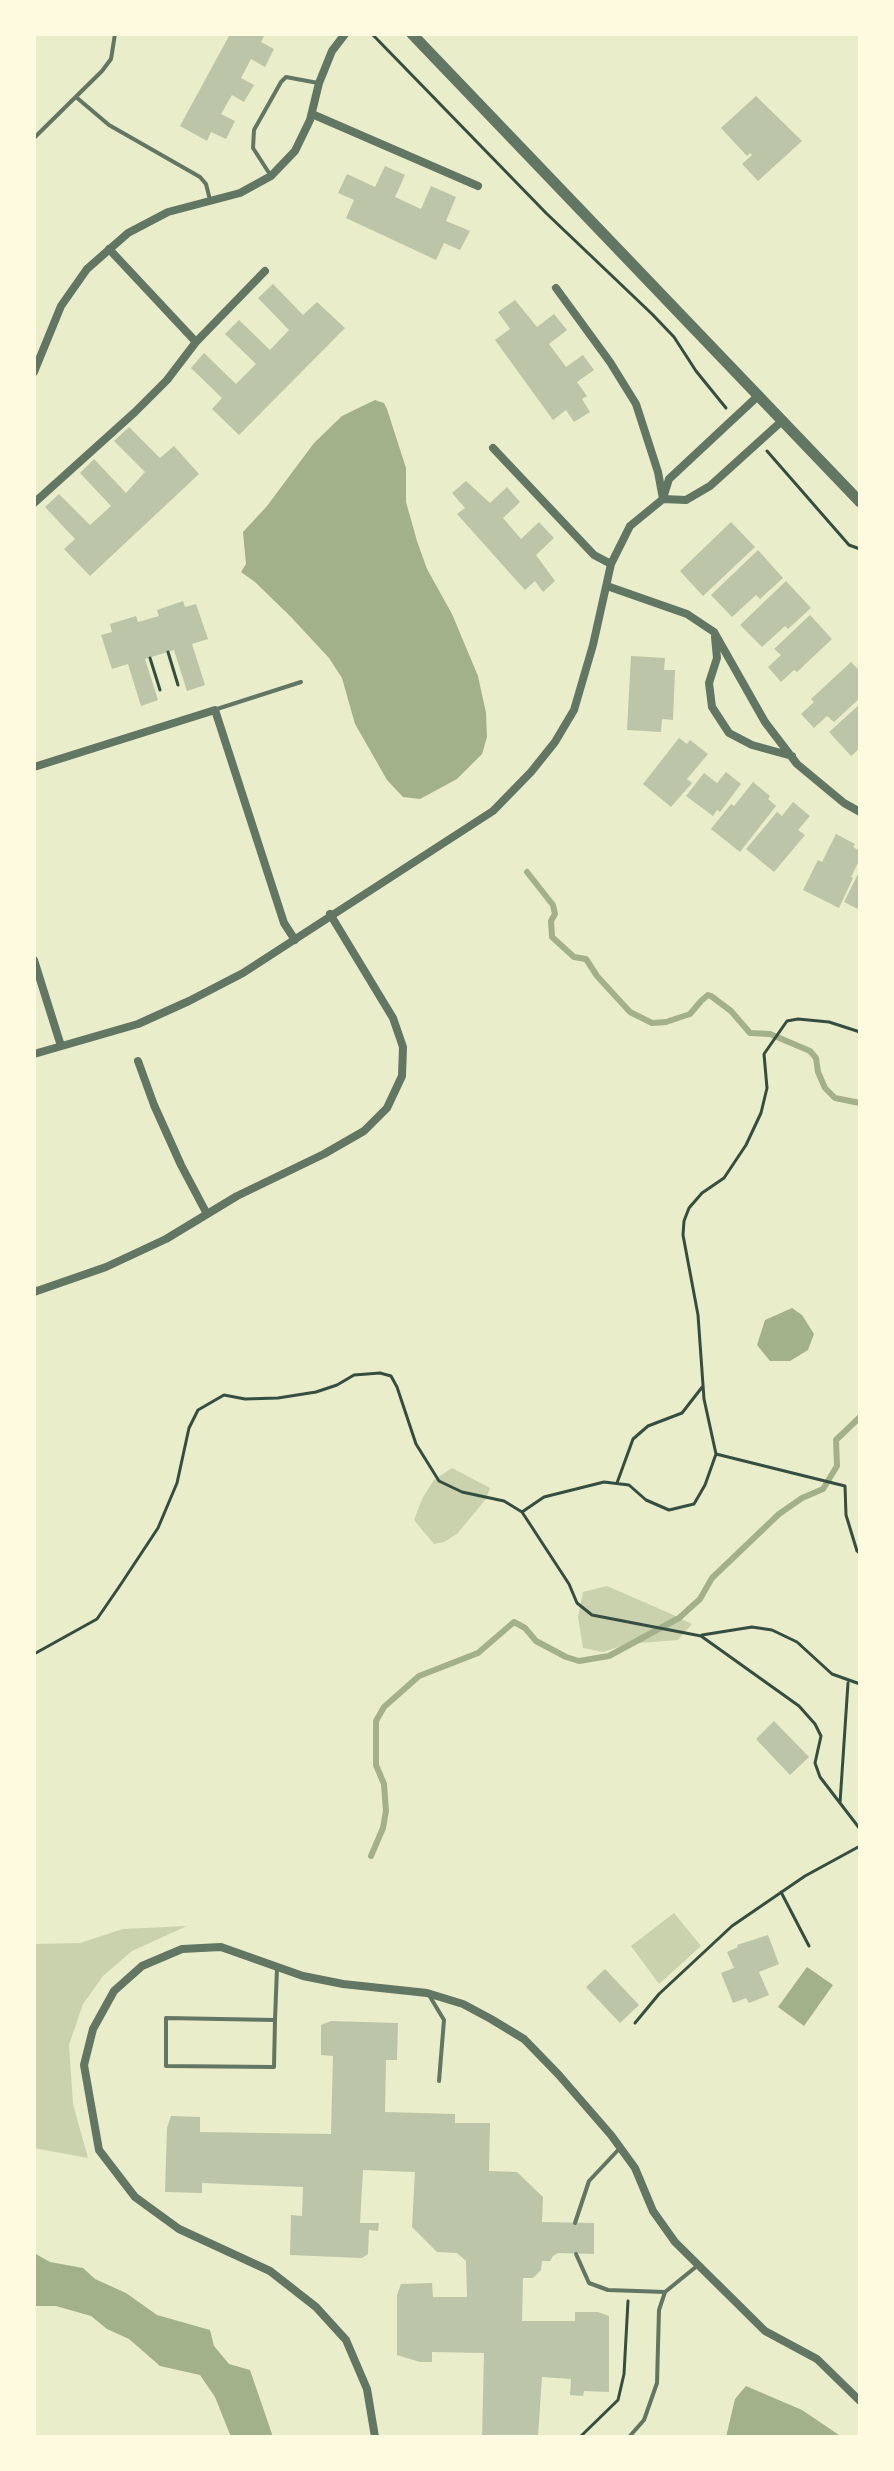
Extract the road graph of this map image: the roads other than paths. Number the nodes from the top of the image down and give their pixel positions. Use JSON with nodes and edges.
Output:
{"nodes":[{"id":1,"x":115,"y":34,"type":"edge"},
{"id":2,"x":345,"y":34,"type":"edge"},
{"id":3,"x":412,"y":34,"type":"edge"},
{"id":4,"x":319,"y":83,"type":"junction"},
{"id":5,"x":76,"y":97,"type":"junction"},
{"id":6,"x":312,"y":114,"type":"junction"},
{"id":7,"x":34,"y":138,"type":"edge"},
{"id":8,"x":271,"y":176,"type":"junction"},
{"id":9,"x":478,"y":186,"type":"dead end"},
{"id":10,"x":210,"y":200,"type":"junction"},
{"id":11,"x":109,"y":249,"type":"junction"},
{"id":12,"x":265,"y":271,"type":"dead end"},
{"id":13,"x":556,"y":288,"type":"dead end"},
{"id":14,"x":196,"y":342,"type":"junction"},
{"id":15,"x":34,"y":372,"type":"edge"},
{"id":16,"x":759,"y":395,"type":"junction"},
{"id":17,"x":783,"y":420,"type":"junction"},
{"id":18,"x":493,"y":448,"type":"dead end"},
{"id":19,"x":663,"y":499,"type":"junction"},
{"id":20,"x":860,"y":502,"type":"edge"},
{"id":21,"x":34,"y":503,"type":"edge"},
{"id":22,"x":611,"y":564,"type":"junction"},
{"id":23,"x":607,"y":586,"type":"junction"},
{"id":24,"x":714,"y":632,"type":"junction"},
{"id":25,"x":301,"y":682,"type":"dead end"},
{"id":26,"x":215,"y":710,"type":"junction"},
{"id":27,"x":792,"y":756,"type":"junction"},
{"id":28,"x":34,"y":767,"type":"edge"},
{"id":29,"x":860,"y":812,"type":"edge"},
{"id":30,"x":330,"y":914,"type":"junction"},
{"id":31,"x":295,"y":940,"type":"junction"},
{"id":32,"x":34,"y":960,"type":"edge"},
{"id":33,"x":61,"y":1046,"type":"junction"},
{"id":34,"x":34,"y":1054,"type":"edge"},
{"id":35,"x":138,"y":1061,"type":"dead end"},
{"id":36,"x":207,"y":1214,"type":"junction"},
{"id":37,"x":34,"y":1292,"type":"edge"},
{"id":38,"x":277,"y":1966,"type":"junction"},
{"id":39,"x":427,"y":1993,"type":"junction"},
{"id":40,"x":275,"y":2020,"type":"junction"},
{"id":41,"x":439,"y":2081,"type":"dead end"},
{"id":42,"x":620,"y":2148,"type":"junction"},
{"id":43,"x":575,"y":2223,"type":"dead end"},
{"id":44,"x":576,"y":2254,"type":"dead end"},
{"id":45,"x":699,"y":2264,"type":"junction"},
{"id":46,"x":665,"y":2292,"type":"junction"},
{"id":47,"x":860,"y":2401,"type":"edge"},
{"id":48,"x":375,"y":2437,"type":"edge"},
{"id":49,"x":629,"y":2437,"type":"edge"}],
"edges":[{"from":1,"to":5,"type":"lane"},
{"from":2,"to":4,"type":"street"},
{"from":3,"to":16,"type":"street"},
{"from":4,"to":6,"type":"street"},
{"from":4,"to":8,"type":"lane"},
{"from":5,"to":7,"type":"lane"},
{"from":5,"to":10,"type":"lane"},
{"from":6,"to":8,"type":"street"},
{"from":6,"to":9,"type":"street"},
{"from":8,"to":10,"type":"street"},
{"from":10,"to":11,"type":"street"},
{"from":11,"to":14,"type":"street"},
{"from":11,"to":15,"type":"street"},
{"from":12,"to":14,"type":"street"},
{"from":13,"to":19,"type":"street"},
{"from":14,"to":21,"type":"street"},
{"from":16,"to":17,"type":"street"},
{"from":16,"to":19,"type":"street"},
{"from":17,"to":19,"type":"street"},
{"from":17,"to":20,"type":"street"},
{"from":18,"to":22,"type":"street"},
{"from":19,"to":22,"type":"street"},
{"from":22,"to":23,"type":"street"},
{"from":23,"to":24,"type":"street"},
{"from":23,"to":30,"type":"street"},
{"from":24,"to":27,"type":"street"},
{"from":24,"to":27,"type":"street"},
{"from":25,"to":26,"type":"lane"},
{"from":26,"to":28,"type":"street"},
{"from":26,"to":31,"type":"street"},
{"from":27,"to":29,"type":"street"},
{"from":30,"to":31,"type":"street"},
{"from":30,"to":36,"type":"street"},
{"from":31,"to":33,"type":"street"},
{"from":32,"to":33,"type":"street"},
{"from":33,"to":34,"type":"street"},
{"from":35,"to":36,"type":"street"},
{"from":36,"to":37,"type":"street"},
{"from":38,"to":39,"type":"street"},
{"from":38,"to":40,"type":"lane"},
{"from":38,"to":48,"type":"street"},
{"from":39,"to":41,"type":"lane"},
{"from":39,"to":42,"type":"street"},
{"from":40,"to":40,"type":"lane"},
{"from":42,"to":43,"type":"lane"},
{"from":42,"to":45,"type":"street"},
{"from":44,"to":46,"type":"lane"},
{"from":45,"to":46,"type":"lane"},
{"from":45,"to":47,"type":"street"},
{"from":46,"to":49,"type":"lane"}]}
